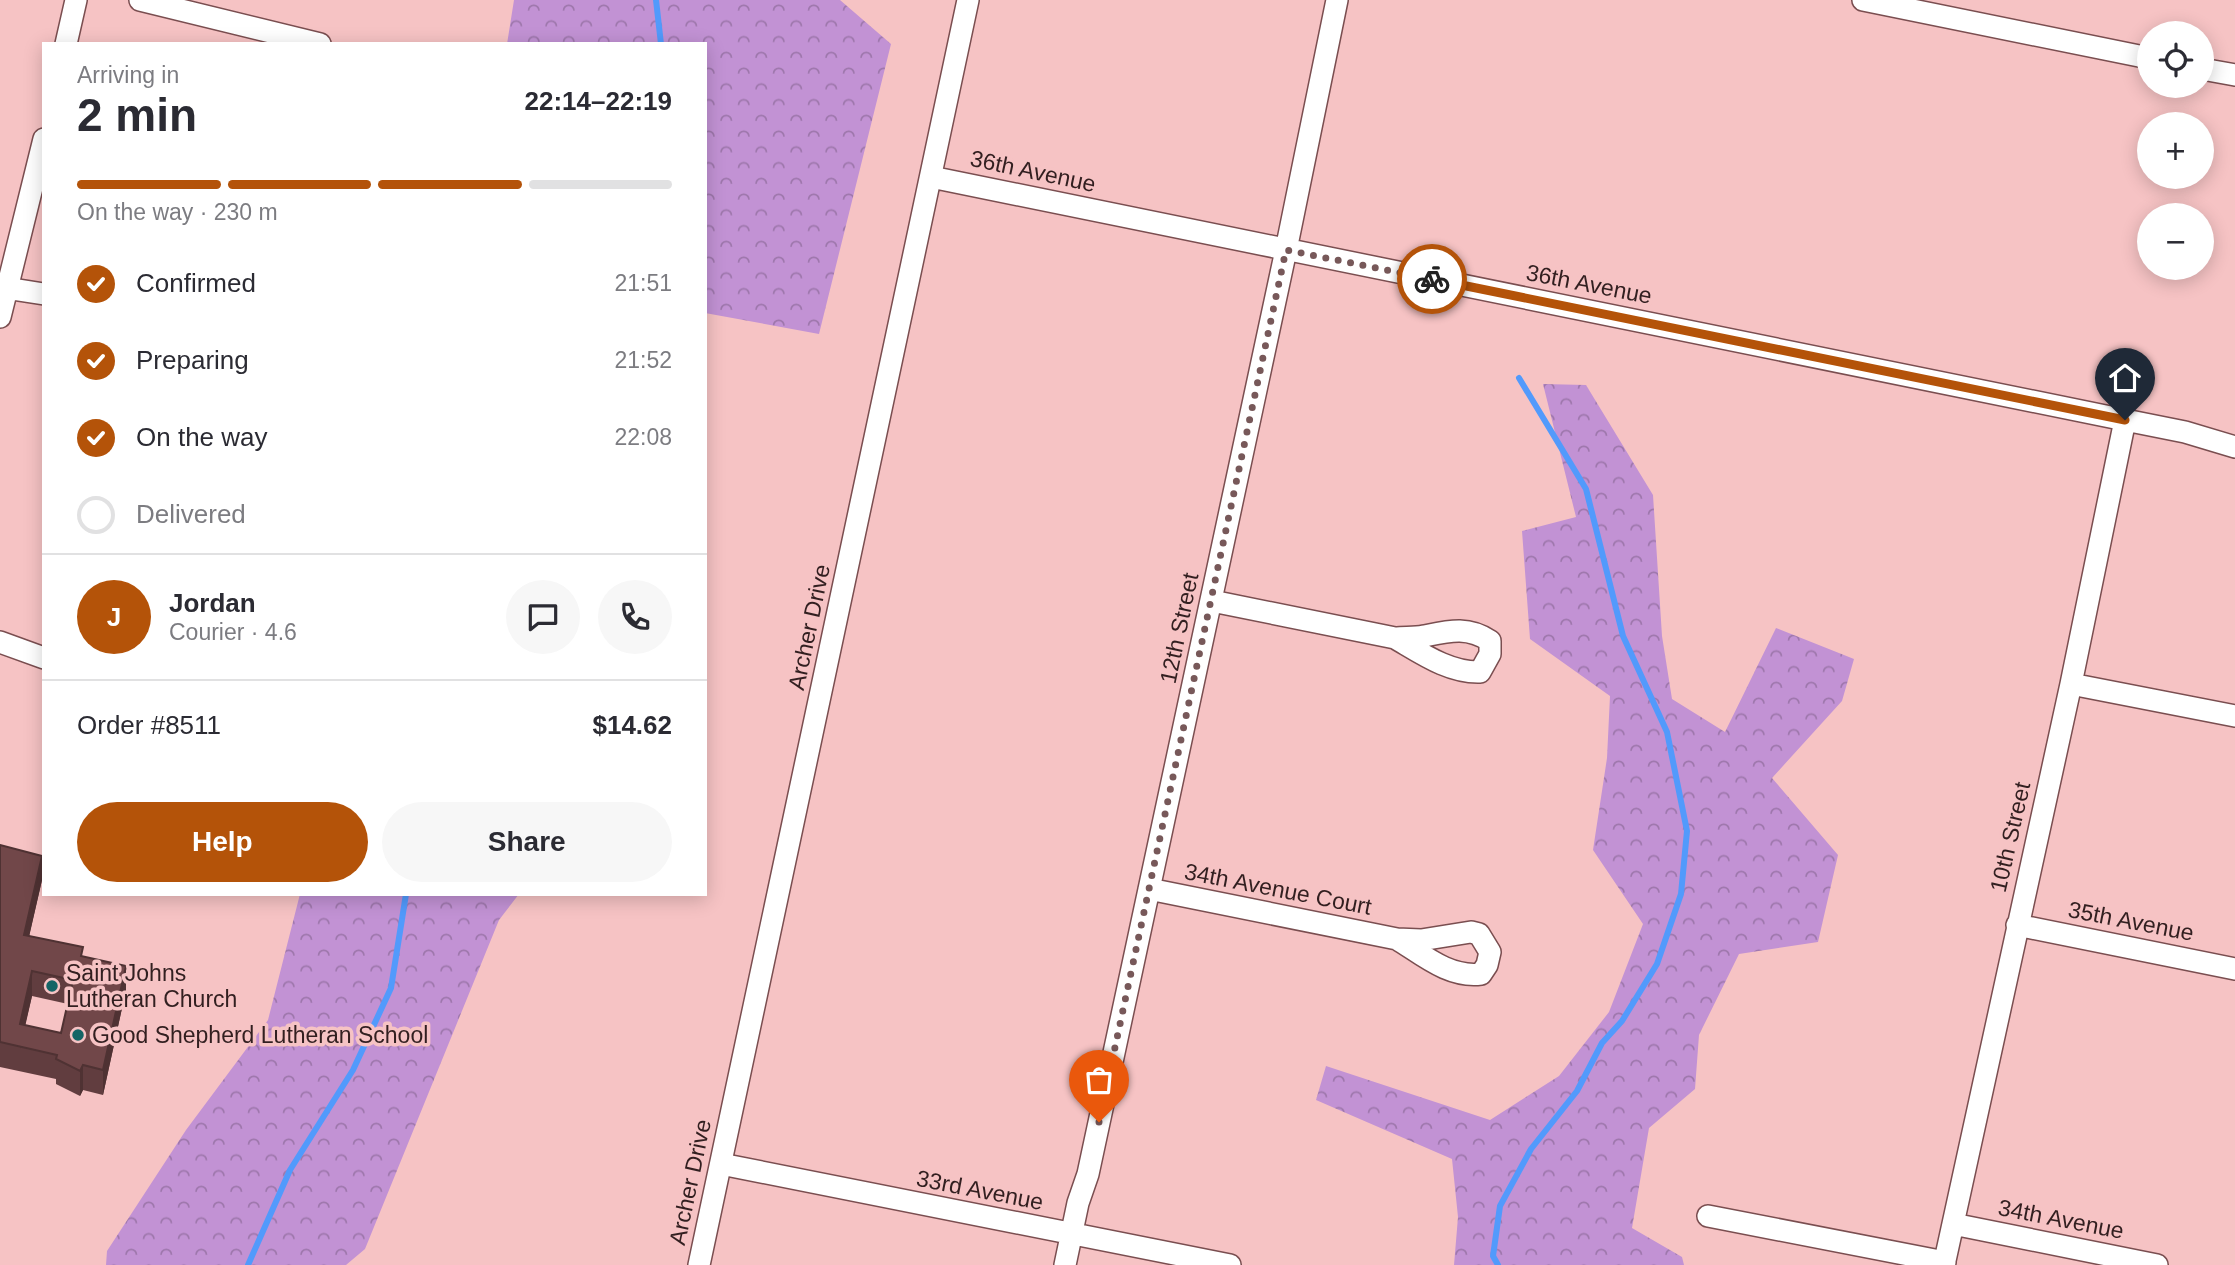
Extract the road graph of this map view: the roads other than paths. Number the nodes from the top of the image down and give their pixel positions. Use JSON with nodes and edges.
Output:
{"nodes":[{"id":1,"x":76,"y":0,"type":"edge"},
{"id":2,"x":140,"y":0,"type":"edge"},
{"id":3,"x":968,"y":0,"type":"edge"},
{"id":4,"x":1337,"y":0,"type":"edge"},
{"id":5,"x":1863,"y":0,"type":"edge"},
{"id":6,"x":66,"y":42,"type":"edge"},
{"id":7,"x":312,"y":42,"type":"edge"},
{"id":8,"x":2137,"y":56,"type":"edge"},
{"id":9,"x":2214,"y":71,"type":"edge"},
{"id":10,"x":2235,"y":75,"type":"edge"},
{"id":11,"x":42,"y":146,"type":"edge"},
{"id":12,"x":932,"y":177,"type":"junction"},
{"id":13,"x":1286,"y":250,"type":"junction"},
{"id":14,"x":4,"y":288,"type":"edge"},
{"id":15,"x":42,"y":294,"type":"edge"},
{"id":16,"x":0,"y":317,"type":"edge"},
{"id":17,"x":2125,"y":420,"type":"junction"},
{"id":18,"x":2235,"y":447,"type":"edge"},
{"id":19,"x":1212,"y":601,"type":"junction"},
{"id":20,"x":1395,"y":638,"type":"dead end"},
{"id":21,"x":0,"y":642,"type":"edge"},
{"id":22,"x":42,"y":657,"type":"edge"},
{"id":23,"x":2071,"y":684,"type":"junction"},
{"id":24,"x":2235,"y":716,"type":"edge"},
{"id":25,"x":1149,"y":889,"type":"junction"},
{"id":26,"x":2017,"y":925,"type":"junction"},
{"id":27,"x":1397,"y":939,"type":"dead end"},
{"id":28,"x":2235,"y":969,"type":"edge"},
{"id":29,"x":721,"y":1164,"type":"junction"},
{"id":30,"x":1708,"y":1216,"type":"dead end"},
{"id":31,"x":1954,"y":1224,"type":"junction"},
{"id":32,"x":1071,"y":1235,"type":"junction"},
{"id":33,"x":1945,"y":1264,"type":"edge"},
{"id":34,"x":699,"y":1265,"type":"edge"},
{"id":35,"x":1065,"y":1265,"type":"edge"},
{"id":36,"x":1230,"y":1265,"type":"edge"},
{"id":37,"x":2157,"y":1265,"type":"edge"}],
"edges":[{"from":1,"to":6,"type":"street"},
{"from":2,"to":7,"type":"street"},
{"from":3,"to":12,"type":"street","name":"Archer Drive"},
{"from":4,"to":13,"type":"street","name":"12th Street"},
{"from":5,"to":8,"type":"street"},
{"from":9,"to":10,"type":"street"},
{"from":11,"to":14,"type":"street"},
{"from":12,"to":13,"type":"street","name":"36th Avenue"},
{"from":12,"to":29,"type":"street","name":"Archer Drive"},
{"from":13,"to":17,"type":"street","name":"36th Avenue"},
{"from":13,"to":19,"type":"street","name":"12th Street"},
{"from":14,"to":15,"type":"street"},
{"from":14,"to":16,"type":"street"},
{"from":17,"to":18,"type":"street","name":"36th Avenue"},
{"from":17,"to":23,"type":"street","name":"10th Street"},
{"from":19,"to":20,"type":"street"},
{"from":19,"to":25,"type":"street","name":"12th Street"},
{"from":21,"to":22,"type":"street"},
{"from":23,"to":24,"type":"street"},
{"from":23,"to":26,"type":"street","name":"10th Street"},
{"from":25,"to":27,"type":"street","name":"34th Avenue Court"},
{"from":25,"to":32,"type":"street","name":"12th Street"},
{"from":26,"to":28,"type":"street","name":"35th Avenue"},
{"from":26,"to":31,"type":"street","name":"10th Street"},
{"from":29,"to":32,"type":"street","name":"33rd Avenue"},
{"from":29,"to":34,"type":"street","name":"Archer Drive"},
{"from":30,"to":33,"type":"street"},
{"from":31,"to":33,"type":"street","name":"10th Street"},
{"from":31,"to":37,"type":"street","name":"34th Avenue"},
{"from":32,"to":35,"type":"street","name":"12th Street"},
{"from":32,"to":36,"type":"street","name":"33rd Avenue"}]}
